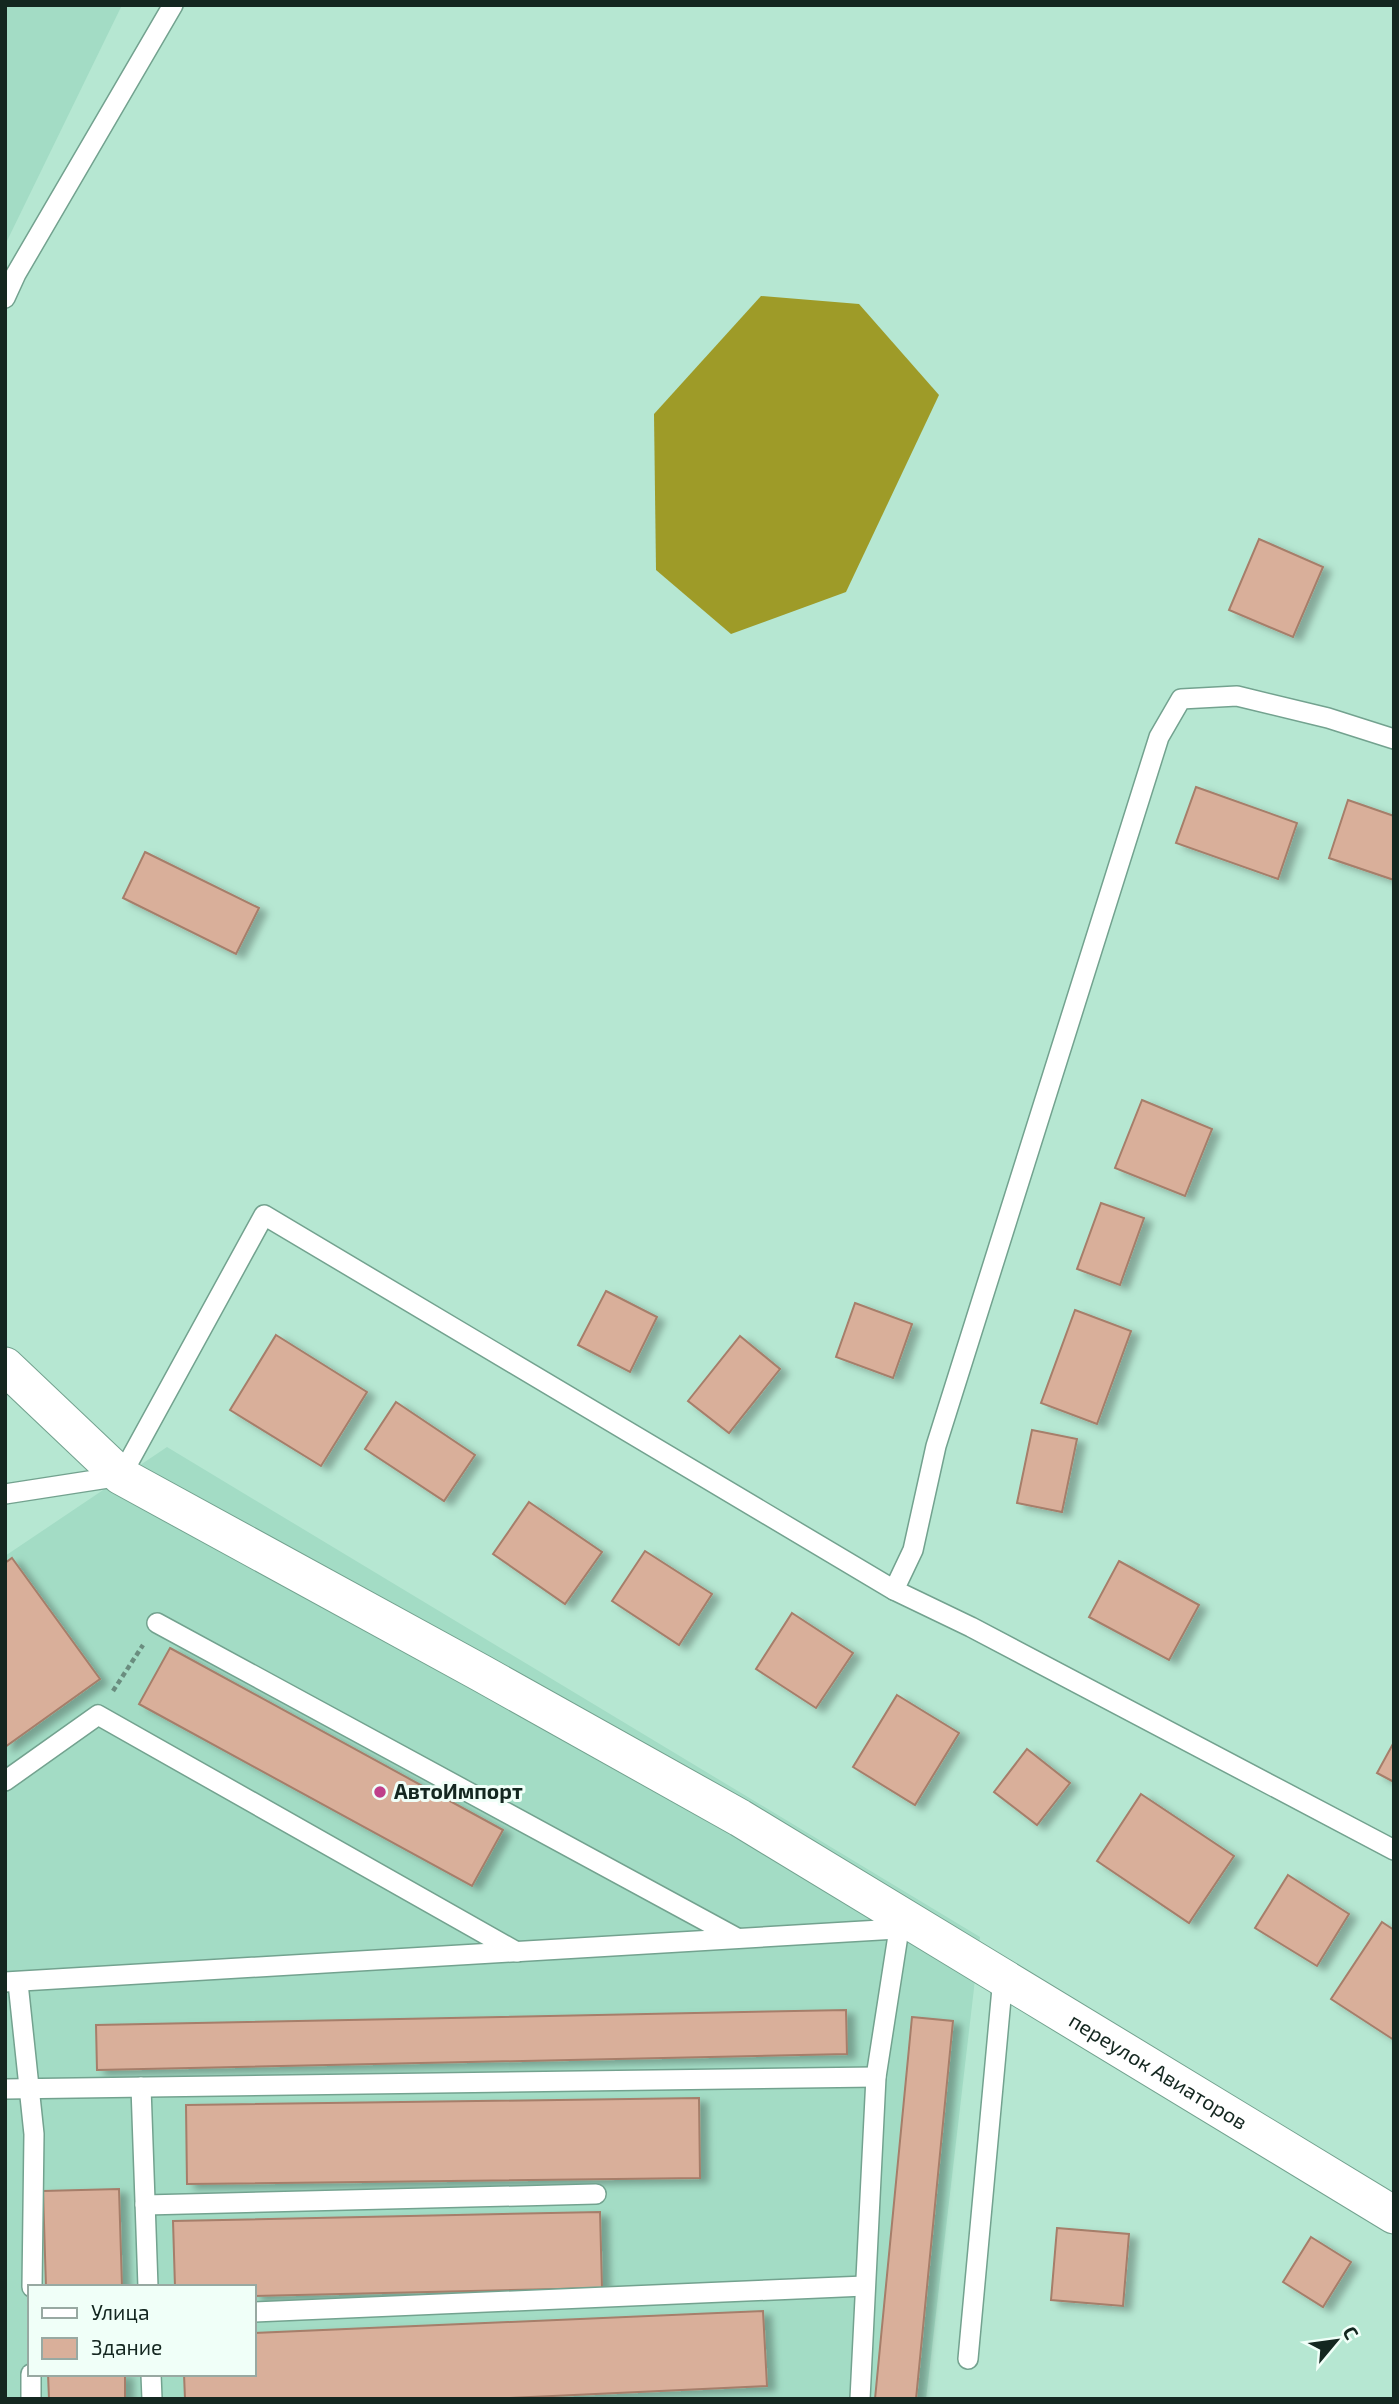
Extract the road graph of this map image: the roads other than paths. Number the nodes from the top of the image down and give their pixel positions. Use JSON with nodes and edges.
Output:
{"nodes":[{"id":1,"x":173,"y":5,"type":"edge"},
{"id":2,"x":5,"y":298,"type":"edge"},
{"id":3,"x":1394,"y":739,"type":"edge"},
{"id":4,"x":5,"y":1366,"type":"edge"},
{"id":5,"x":121,"y":1476,"type":"junction"},
{"id":6,"x":5,"y":1494,"type":"edge"},
{"id":7,"x":894,"y":1590,"type":"junction"},
{"id":8,"x":157,"y":1623,"type":"road end"},
{"id":9,"x":5,"y":1781,"type":"edge"},
{"id":10,"x":1394,"y":1850,"type":"edge"},
{"id":11,"x":910,"y":1928,"type":"junction"},
{"id":12,"x":738,"y":1939,"type":"junction"},
{"id":13,"x":518,"y":1952,"type":"junction"},
{"id":14,"x":1003,"y":1977,"type":"junction"},
{"id":15,"x":12,"y":1982,"type":"edge"},
{"id":16,"x":876,"y":2077,"type":"junction"},
{"id":17,"x":141,"y":2087,"type":"junction"},
{"id":18,"x":5,"y":2089,"type":"edge"},
{"id":19,"x":29,"y":2089,"type":"junction"},
{"id":20,"x":596,"y":2194,"type":"dead end"},
{"id":21,"x":145,"y":2205,"type":"junction"},
{"id":22,"x":1394,"y":2215,"type":"edge"},
{"id":23,"x":32,"y":2285,"type":"edge"},
{"id":24,"x":148,"y":2285,"type":"edge"},
{"id":25,"x":865,"y":2286,"type":"junction"},
{"id":26,"x":256,"y":2312,"type":"edge"},
{"id":27,"x":968,"y":2359,"type":"dead end"},
{"id":28,"x":31,"y":2376,"type":"edge"},
{"id":29,"x":151,"y":2376,"type":"edge"},
{"id":30,"x":31,"y":2399,"type":"edge"},
{"id":31,"x":152,"y":2399,"type":"edge"},
{"id":32,"x":860,"y":2399,"type":"edge"}],
"edges":[{"from":1,"to":2,"type":"lane"},
{"from":3,"to":7,"type":"lane"},
{"from":4,"to":5,"type":"street","name":"переулок Авиаторов"},
{"from":5,"to":6,"type":"lane"},
{"from":5,"to":7,"type":"lane"},
{"from":5,"to":11,"type":"street","name":"переулок Авиаторов"},
{"from":7,"to":10,"type":"lane"},
{"from":8,"to":12,"type":"lane"},
{"from":9,"to":13,"type":"lane"},
{"from":11,"to":12,"type":"lane"},
{"from":11,"to":14,"type":"street","name":"переулок Авиаторов"},
{"from":11,"to":16,"type":"lane"},
{"from":12,"to":13,"type":"lane"},
{"from":13,"to":15,"type":"lane"},
{"from":14,"to":22,"type":"street","name":"переулок Авиаторов"},
{"from":14,"to":27,"type":"lane"},
{"from":15,"to":19,"type":"lane"},
{"from":16,"to":17,"type":"lane"},
{"from":16,"to":25,"type":"lane"},
{"from":17,"to":19,"type":"lane"},
{"from":17,"to":21,"type":"lane"},
{"from":18,"to":19,"type":"lane"},
{"from":19,"to":23,"type":"lane"},
{"from":20,"to":21,"type":"lane"},
{"from":21,"to":24,"type":"lane"},
{"from":25,"to":26,"type":"lane"},
{"from":25,"to":32,"type":"lane"},
{"from":28,"to":30,"type":"lane"},
{"from":29,"to":31,"type":"lane"}]}
